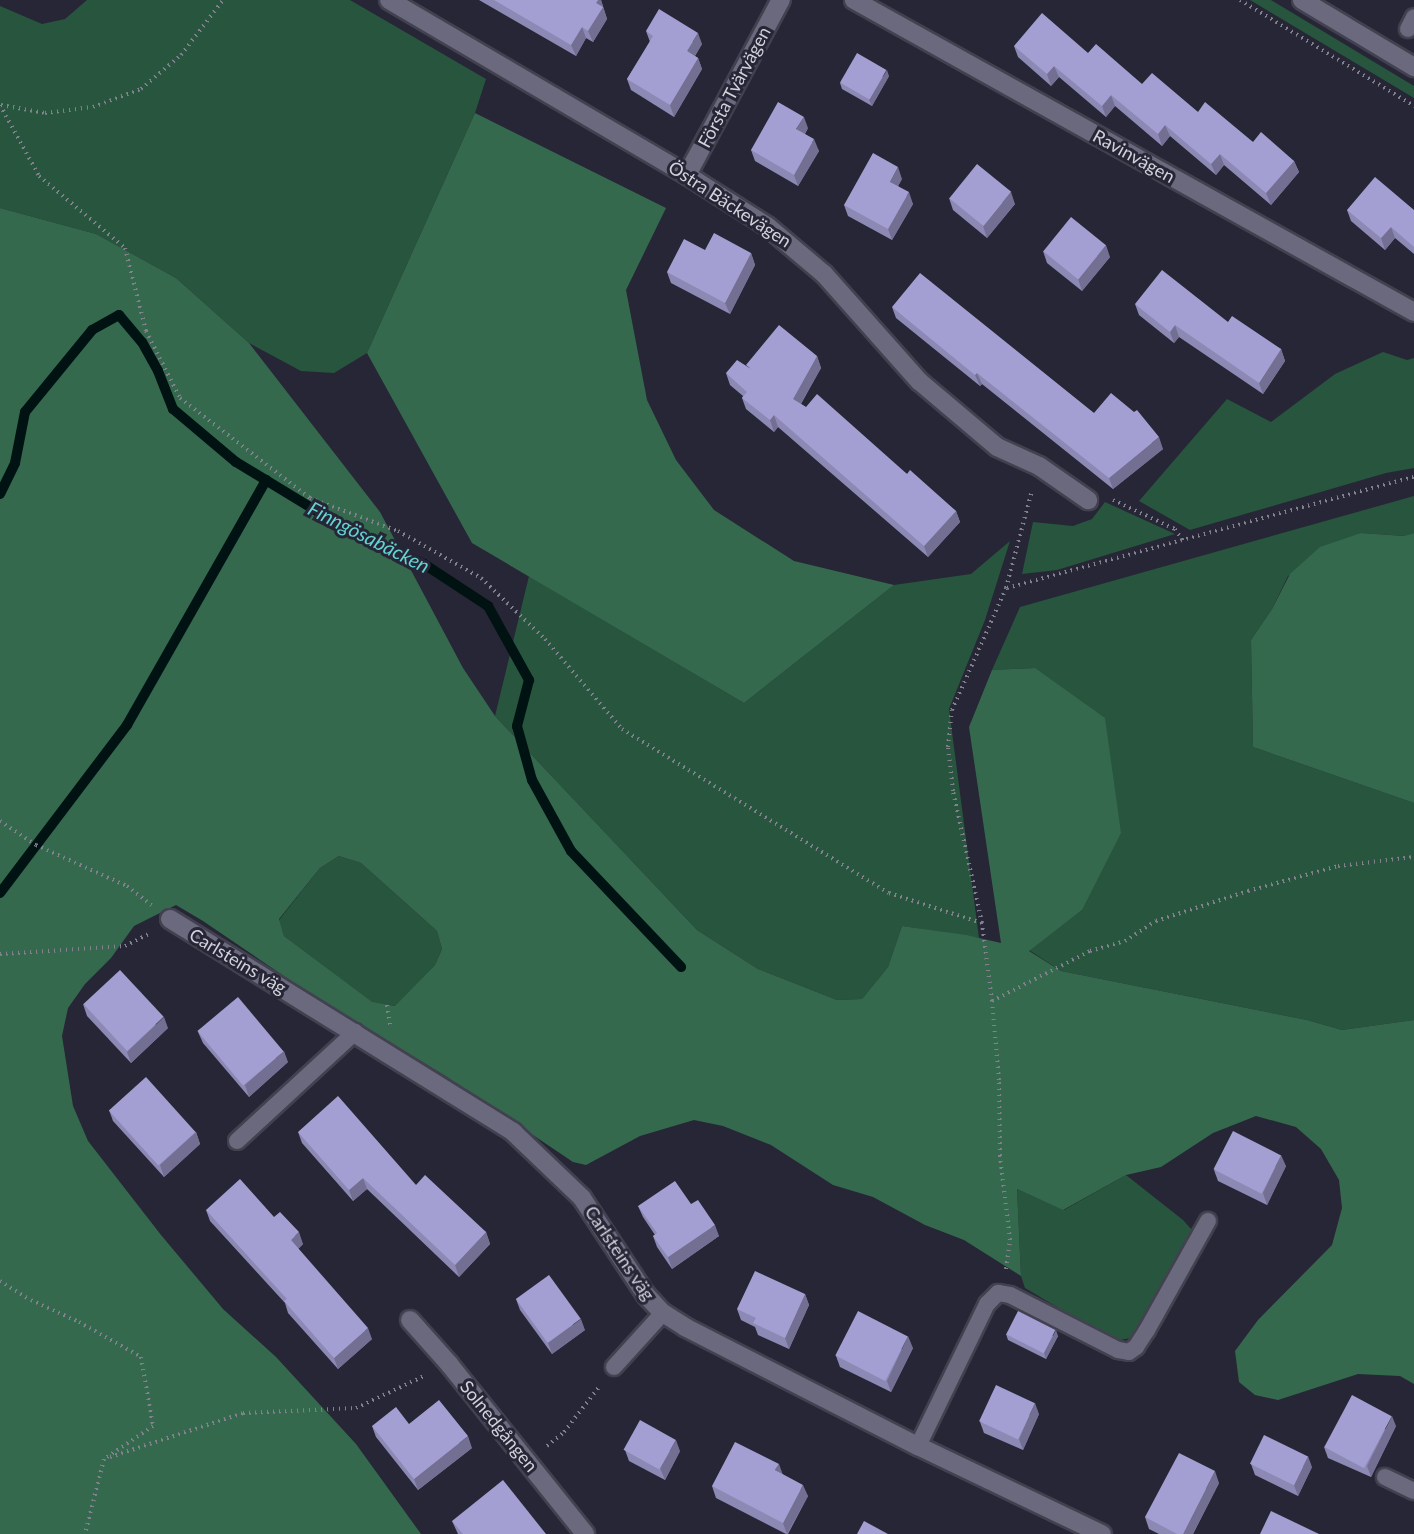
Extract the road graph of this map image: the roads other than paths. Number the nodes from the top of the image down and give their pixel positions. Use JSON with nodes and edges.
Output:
{"nodes":[{"id":1,"x":389,"y":0,"type":"edge"},
{"id":2,"x":781,"y":0,"type":"edge"},
{"id":3,"x":854,"y":0,"type":"edge"},
{"id":4,"x":1302,"y":0,"type":"edge"},
{"id":5,"x":1414,"y":67,"type":"edge"},
{"id":6,"x":687,"y":175,"type":"junction"},
{"id":7,"x":1414,"y":312,"type":"edge"},
{"id":8,"x":1088,"y":500,"type":"road end"},
{"id":9,"x":170,"y":919,"type":"road end"},
{"id":10,"x":355,"y":1032,"type":"junction"},
{"id":11,"x":237,"y":1141,"type":"dead end"},
{"id":12,"x":1208,"y":1221,"type":"dead end"},
{"id":13,"x":663,"y":1313,"type":"junction"},
{"id":14,"x":410,"y":1320,"type":"dead end"},
{"id":15,"x":614,"y":1367,"type":"dead end"},
{"id":16,"x":918,"y":1446,"type":"junction"},
{"id":17,"x":1385,"y":1477,"type":"dead end"},
{"id":18,"x":1414,"y":1491,"type":"edge"},
{"id":19,"x":585,"y":1534,"type":"edge"},
{"id":20,"x":1102,"y":1534,"type":"edge"}],
"edges":[{"from":1,"to":6,"type":"street","name":"Östra Bäckevägen"},
{"from":2,"to":6,"type":"street","name":"Första Tvärvägen"},
{"from":3,"to":7,"type":"street","name":"Ravinvägen"},
{"from":4,"to":5,"type":"street"},
{"from":6,"to":8,"type":"street","name":"Östra Bäckevägen"},
{"from":9,"to":10,"type":"street","name":"Carlsteins väg"},
{"from":10,"to":11,"type":"lane"},
{"from":10,"to":13,"type":"street","name":"Carlsteins väg"},
{"from":12,"to":16,"type":"lane"},
{"from":13,"to":15,"type":"lane"},
{"from":13,"to":16,"type":"street","name":"Carlsteins väg"},
{"from":14,"to":19,"type":"street","name":"Solnedgången"},
{"from":16,"to":20,"type":"street","name":"Carlsteins väg"},
{"from":17,"to":18,"type":"lane"}]}
